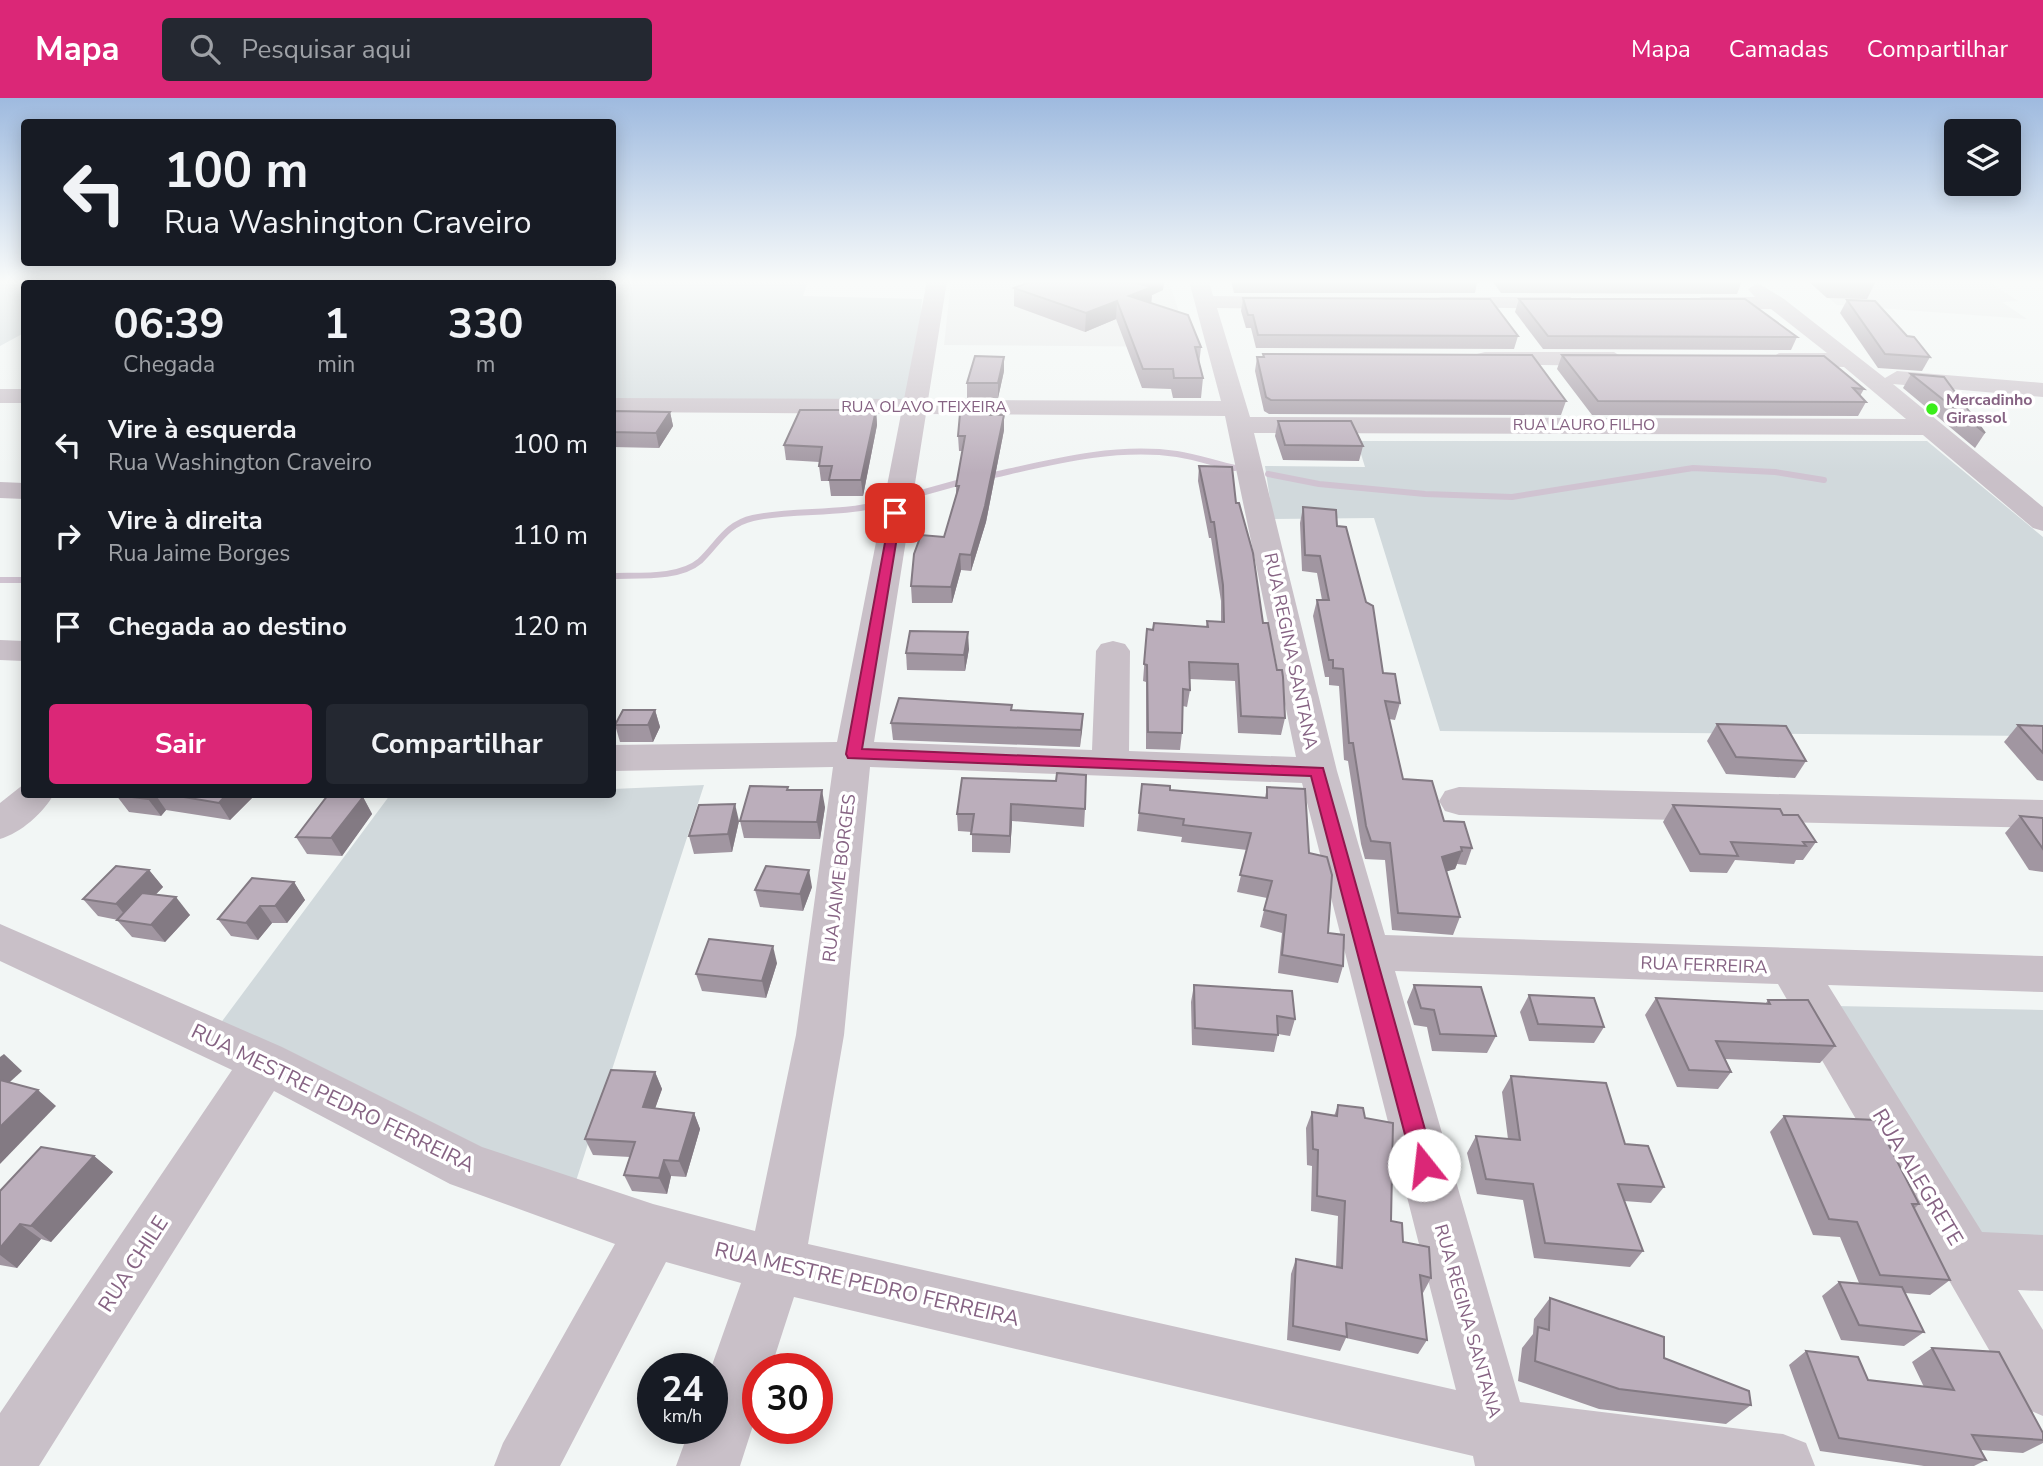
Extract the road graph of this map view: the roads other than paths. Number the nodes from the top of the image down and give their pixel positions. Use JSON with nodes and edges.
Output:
{"nodes":[{"id":1,"x":925,"y":345,"type":"edge"},
{"id":2,"x":1228,"y":345,"type":"edge"},
{"id":3,"x":1523,"y":345,"type":"edge"},
{"id":4,"x":1829,"y":345,"type":"edge"},
{"id":5,"x":1465,"y":359,"type":"edge"},
{"id":6,"x":1533,"y":359,"type":"junction"},
{"id":7,"x":1643,"y":360,"type":"edge"},
{"id":8,"x":1753,"y":360,"type":"edge"},
{"id":9,"x":1858,"y":368,"type":"junction"},
{"id":10,"x":1549,"y":381,"type":"edge"},
{"id":11,"x":2043,"y":390,"type":"edge"},
{"id":12,"x":0,"y":396,"type":"edge"},
{"id":13,"x":21,"y":397,"type":"edge"},
{"id":14,"x":1566,"y":403,"type":"edge"},
{"id":15,"x":616,"y":405,"type":"edge"},
{"id":16,"x":914,"y":405,"type":"junction"},
{"id":17,"x":1238,"y":417,"type":"junction"},
{"id":18,"x":1583,"y":425,"type":"junction"},
{"id":19,"x":1929,"y":427,"type":"junction"},
{"id":20,"x":0,"y":490,"type":"edge"},
{"id":21,"x":21,"y":491,"type":"edge"},
{"id":22,"x":2043,"y":522,"type":"edge"},
{"id":23,"x":0,"y":650,"type":"edge"},
{"id":24,"x":21,"y":651,"type":"edge"},
{"id":25,"x":1113,"y":651,"type":"dead end"},
{"id":26,"x":853,"y":754,"type":"junction"},
{"id":27,"x":616,"y":758,"type":"edge"},
{"id":28,"x":1110,"y":762,"type":"junction"},
{"id":29,"x":1318,"y":771,"type":"junction"},
{"id":30,"x":30,"y":798,"type":"edge"},
{"id":31,"x":1459,"y":801,"type":"dead end"},
{"id":32,"x":2043,"y":814,"type":"edge"},
{"id":33,"x":0,"y":825,"type":"edge"},
{"id":34,"x":0,"y":941,"type":"edge"},
{"id":35,"x":1365,"y":952,"type":"junction"},
{"id":36,"x":1793,"y":968,"type":"junction"},
{"id":37,"x":2043,"y":974,"type":"edge"},
{"id":38,"x":264,"y":1062,"type":"junction"},
{"id":39,"x":653,"y":1231,"type":"junction"},
{"id":40,"x":1967,"y":1259,"type":"junction"},
{"id":41,"x":2043,"y":1263,"type":"edge"},
{"id":42,"x":776,"y":1265,"type":"junction"},
{"id":43,"x":2043,"y":1386,"type":"edge"},
{"id":44,"x":1503,"y":1449,"type":"edge"},
{"id":45,"x":2,"y":1466,"type":"edge"},
{"id":46,"x":526,"y":1466,"type":"edge"},
{"id":47,"x":708,"y":1466,"type":"edge"},
{"id":48,"x":1783,"y":1466,"type":"edge"}],
"edges":[{"from":1,"to":16,"type":"street","name":"RUA JAIME BORGES"},
{"from":2,"to":17,"type":"street","name":"RUA REGINA SANTANA"},
{"from":3,"to":6,"type":"street"},
{"from":4,"to":9,"type":"street"},
{"from":5,"to":6,"type":"street"},
{"from":6,"to":7,"type":"street"},
{"from":6,"to":10,"type":"street"},
{"from":8,"to":9,"type":"street"},
{"from":9,"to":11,"type":"street"},
{"from":9,"to":19,"type":"street"},
{"from":12,"to":13,"type":"street"},
{"from":14,"to":18,"type":"street"},
{"from":15,"to":16,"type":"street","name":"RUA OLAVO TEIXEIRA"},
{"from":16,"to":17,"type":"street","name":"RUA OLAVO TEIXEIRA"},
{"from":16,"to":26,"type":"street","name":"RUA JAIME BORGES"},
{"from":17,"to":18,"type":"street","name":"RUA LAURO FILHO"},
{"from":17,"to":29,"type":"street","name":"RUA REGINA SANTANA"},
{"from":18,"to":19,"type":"street","name":"RUA LAURO FILHO"},
{"from":19,"to":22,"type":"street"},
{"from":20,"to":21,"type":"street"},
{"from":23,"to":24,"type":"street"},
{"from":25,"to":28,"type":"street"},
{"from":26,"to":27,"type":"street"},
{"from":26,"to":28,"type":"street"},
{"from":26,"to":42,"type":"street","name":"RUA JAIME BORGES"},
{"from":28,"to":29,"type":"street"},
{"from":29,"to":35,"type":"street","name":"RUA REGINA SANTANA"},
{"from":30,"to":33,"type":"street"},
{"from":31,"to":32,"type":"street"},
{"from":34,"to":38,"type":"street","name":"RUA MESTRE PEDRO FERREIRA"},
{"from":35,"to":36,"type":"street","name":"RUA FERREIRA"},
{"from":35,"to":44,"type":"street","name":"RUA REGINA SANTANA"},
{"from":36,"to":37,"type":"street","name":"RUA FERREIRA"},
{"from":36,"to":40,"type":"street","name":"RUA ALEGRETE"},
{"from":38,"to":39,"type":"street","name":"RUA MESTRE PEDRO FERREIRA"},
{"from":38,"to":45,"type":"street","name":"RUA CHILE"},
{"from":39,"to":42,"type":"street","name":"RUA MESTRE PEDRO FERREIRA"},
{"from":39,"to":46,"type":"street"},
{"from":40,"to":41,"type":"street"},
{"from":40,"to":43,"type":"street","name":"RUA ALEGRETE"},
{"from":42,"to":44,"type":"street","name":"RUA MESTRE PEDRO FERREIRA"},
{"from":42,"to":47,"type":"street","name":"RUA JAIME BORGES"},
{"from":44,"to":48,"type":"street","name":"RUA MESTRE PEDRO FERREIRA"}]}
